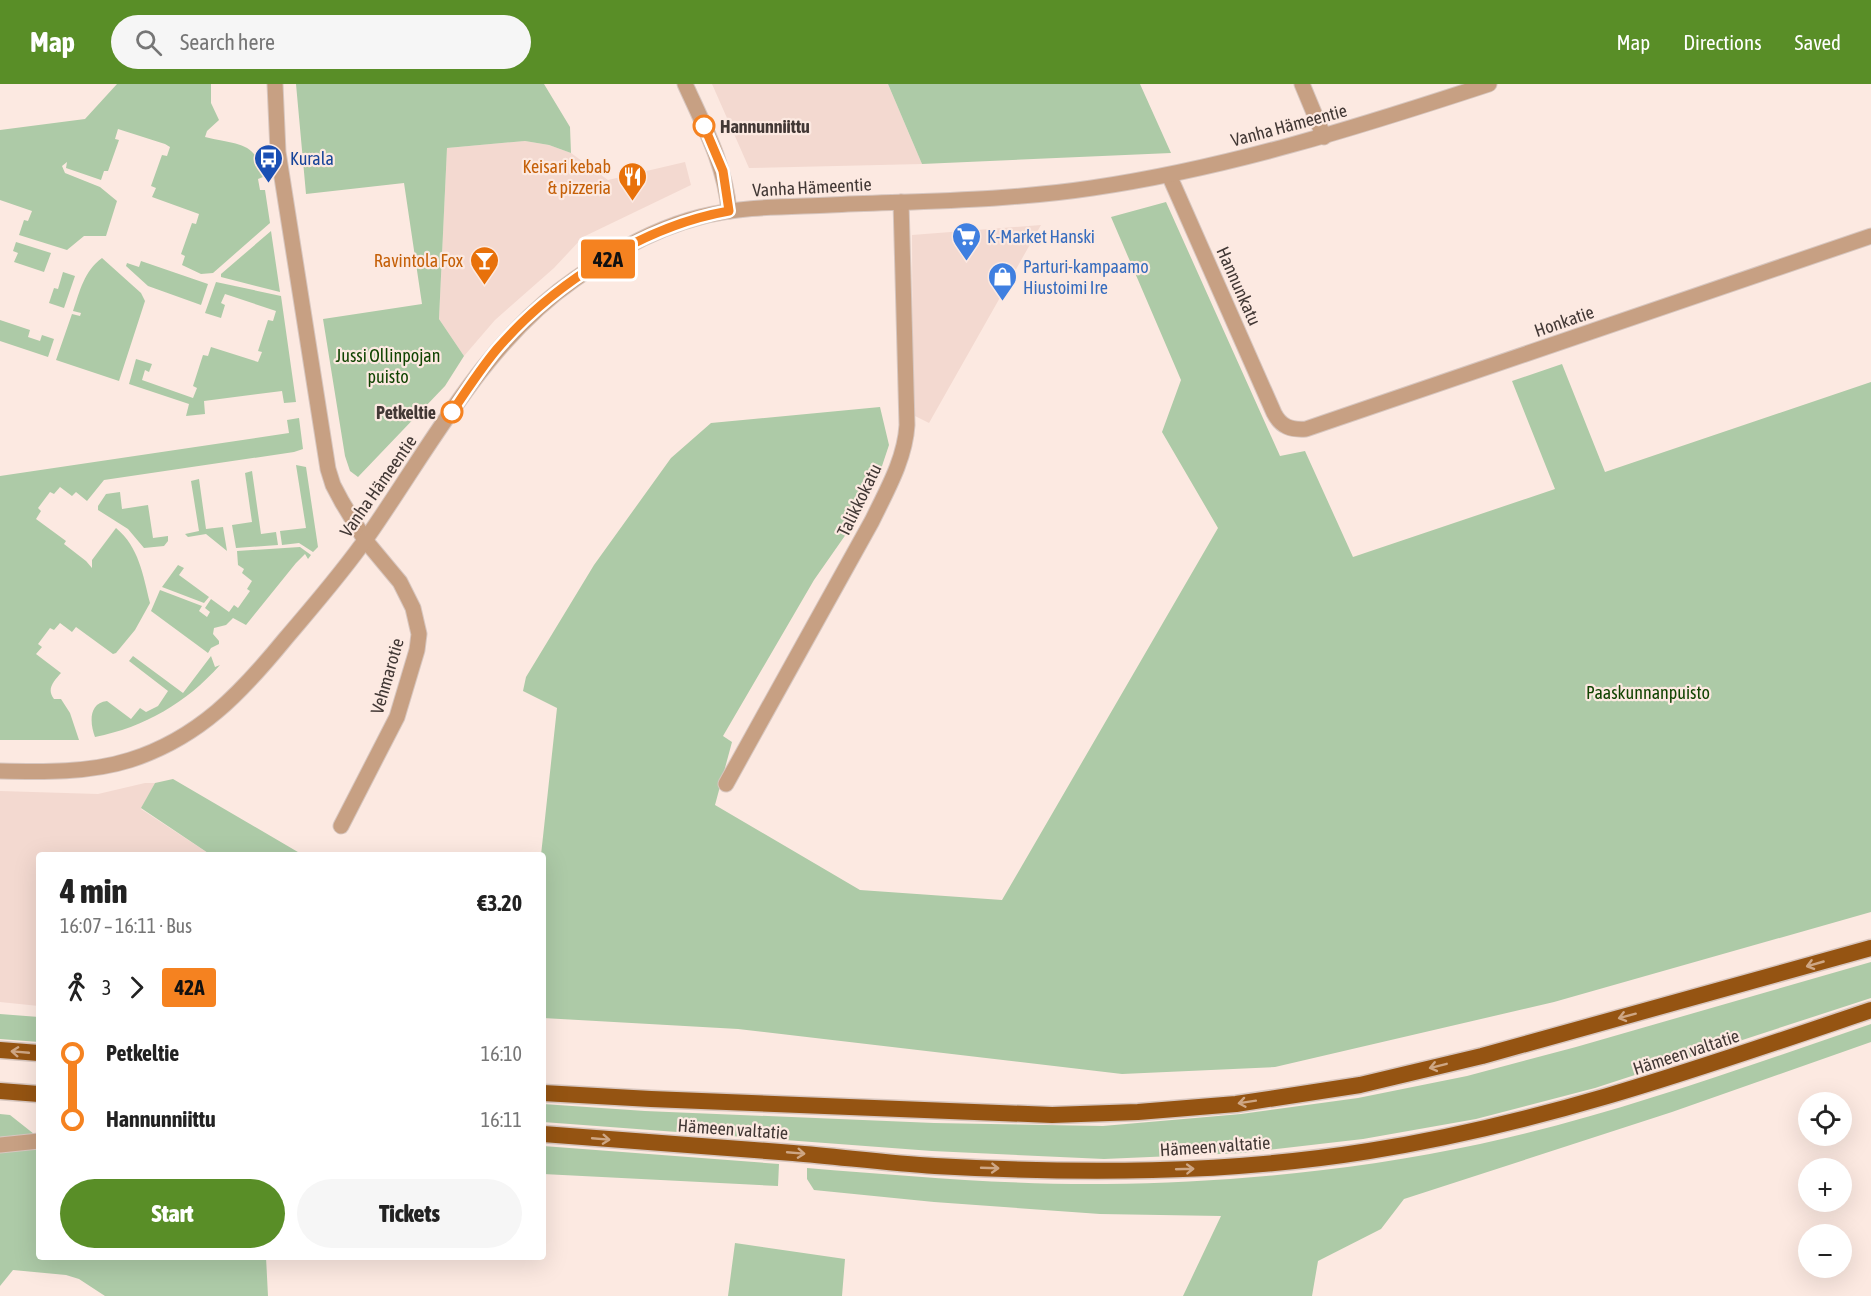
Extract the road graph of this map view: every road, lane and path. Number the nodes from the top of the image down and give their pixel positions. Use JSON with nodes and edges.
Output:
{"nodes":[{"id":1,"x":275,"y":84,"type":"edge"},
{"id":2,"x":685,"y":84,"type":"edge"},
{"id":3,"x":1302,"y":84,"type":"edge"},
{"id":4,"x":1489,"y":84,"type":"edge"},
{"id":5,"x":1324,"y":137,"type":"junction"},
{"id":6,"x":1169,"y":175,"type":"junction"},
{"id":7,"x":901,"y":202,"type":"junction"},
{"id":8,"x":729,"y":211,"type":"junction"},
{"id":9,"x":1871,"y":236,"type":"edge"},
{"id":10,"x":1274,"y":413,"type":"joint"},
{"id":11,"x":365,"y":540,"type":"junction"},
{"id":12,"x":0,"y":771,"type":"edge"},
{"id":13,"x":726,"y":784,"type":"dead end"},
{"id":14,"x":340,"y":826,"type":"dead end"},
{"id":15,"x":1871,"y":948,"type":"edge"},
{"id":16,"x":1871,"y":1010,"type":"edge"},
{"id":17,"x":0,"y":1050,"type":"edge"},
{"id":18,"x":36,"y":1053,"type":"edge"},
{"id":19,"x":0,"y":1091,"type":"edge"},
{"id":20,"x":546,"y":1093,"type":"edge"},
{"id":21,"x":36,"y":1094,"type":"edge"},
{"id":22,"x":546,"y":1134,"type":"edge"},
{"id":23,"x":36,"y":1141,"type":"edge"},
{"id":24,"x":0,"y":1145,"type":"edge"}],
"edges":[{"from":1,"to":11,"type":"street"},
{"from":2,"to":8,"type":"street"},
{"from":3,"to":5,"type":"street"},
{"from":4,"to":5,"type":"street","name":"Vanha Hämeentie"},
{"from":5,"to":6,"type":"street","name":"Vanha Hämeentie"},
{"from":6,"to":7,"type":"street","name":"Vanha Hämeentie"},
{"from":6,"to":10,"type":"street","name":"Hannunkatu"},
{"from":7,"to":8,"type":"street","name":"Vanha Hämeentie"},
{"from":7,"to":13,"type":"street","name":"Talikkokatu"},
{"from":8,"to":11,"type":"street","name":"Vanha Hämeentie"},
{"from":9,"to":10,"type":"street","name":"Honkatie"},
{"from":11,"to":12,"type":"street","name":"Vanha Hämeentie"},
{"from":11,"to":14,"type":"street","name":"Vehmarotie"},
{"from":15,"to":20,"type":"highway","name":"Hämeen valtatie","one_way":true},
{"from":22,"to":16,"type":"highway","name":"Hämeen valtatie","one_way":true},
{"from":18,"to":17,"type":"highway","one_way":true},
{"from":19,"to":21,"type":"highway"},
{"from":23,"to":24,"type":"street"}]}
